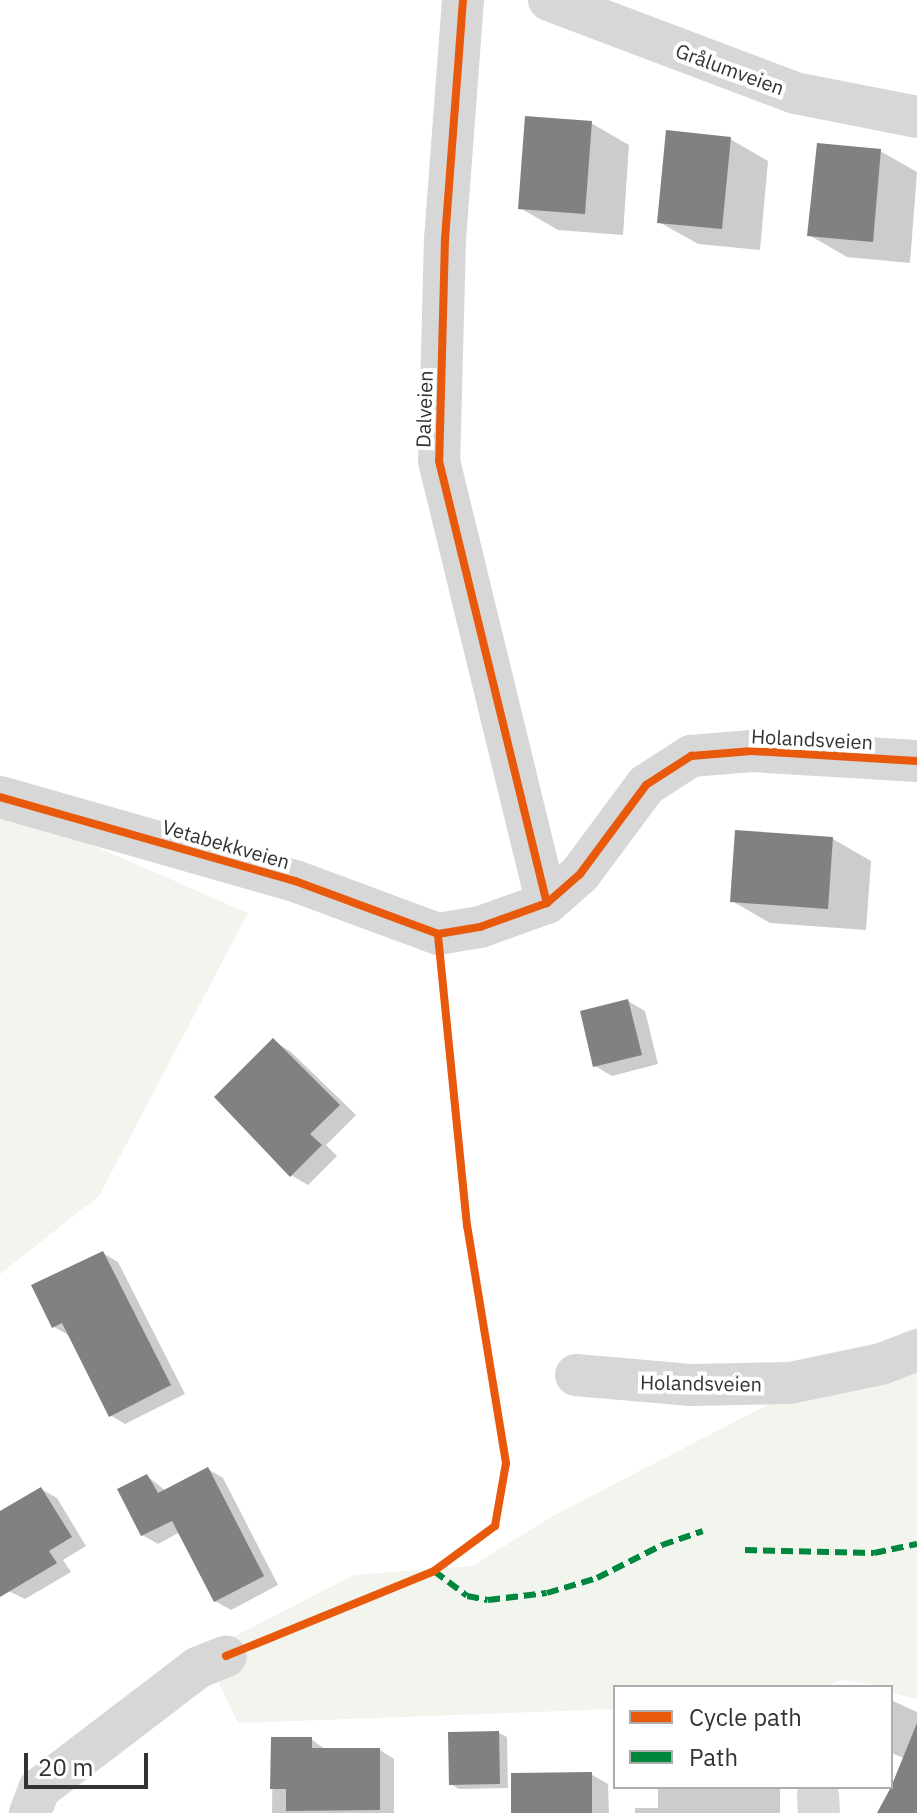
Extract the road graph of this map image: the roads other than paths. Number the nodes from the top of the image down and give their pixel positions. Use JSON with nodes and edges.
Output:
{"nodes":[{"id":1,"x":463,"y":0,"type":"edge"},
{"id":2,"x":549,"y":0,"type":"edge"},
{"id":3,"x":917,"y":117,"type":"edge"},
{"id":4,"x":917,"y":761,"type":"edge"},
{"id":5,"x":0,"y":797,"type":"edge"},
{"id":6,"x":547,"y":903,"type":"junction"},
{"id":7,"x":438,"y":934,"type":"joint"},
{"id":8,"x":917,"y":1350,"type":"edge"},
{"id":9,"x":576,"y":1375,"type":"dead end"},
{"id":10,"x":226,"y":1656,"type":"dead end"},
{"id":11,"x":30,"y":1813,"type":"edge"}],
"edges":[{"from":1,"to":6,"type":"street","name":"Dalveien"},
{"from":2,"to":3,"type":"street","name":"Grålumveien"},
{"from":4,"to":6,"type":"street","name":"Holandsveien"},
{"from":5,"to":7,"type":"street","name":"Vetabekkveien"},
{"from":6,"to":7,"type":"street","name":"Holandsveien"},
{"from":8,"to":9,"type":"street","name":"Holandsveien"},
{"from":10,"to":11,"type":"street"}]}
